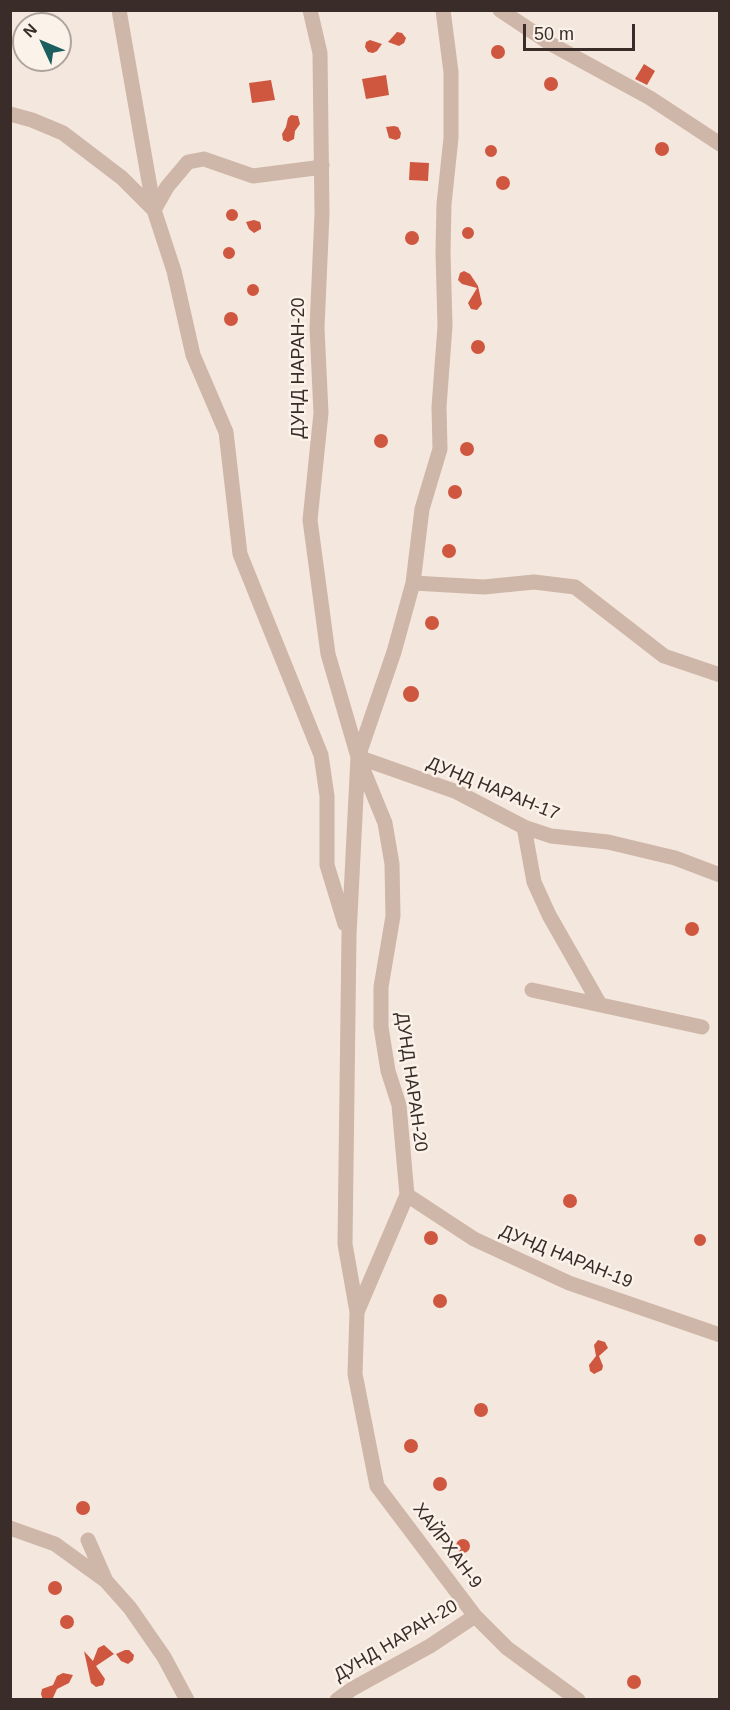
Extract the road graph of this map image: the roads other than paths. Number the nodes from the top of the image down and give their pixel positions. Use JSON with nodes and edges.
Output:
{"nodes":[{"id":1,"x":119,"y":10,"type":"edge"},
{"id":2,"x":310,"y":10,"type":"edge"},
{"id":3,"x":443,"y":10,"type":"edge"},
{"id":4,"x":500,"y":10,"type":"edge"},
{"id":5,"x":10,"y":114,"type":"edge"},
{"id":6,"x":720,"y":144,"type":"edge"},
{"id":7,"x":321,"y":165,"type":"junction"},
{"id":8,"x":154,"y":210,"type":"junction"},
{"id":9,"x":413,"y":583,"type":"junction"},
{"id":10,"x":720,"y":675,"type":"edge"},
{"id":11,"x":358,"y":757,"type":"junction"},
{"id":12,"x":524,"y":827,"type":"junction"},
{"id":13,"x":720,"y":875,"type":"edge"},
{"id":14,"x":349,"y":935,"type":"junction"},
{"id":15,"x":532,"y":990,"type":"dead end"},
{"id":16,"x":598,"y":1003,"type":"junction"},
{"id":17,"x":702,"y":1027,"type":"dead end"},
{"id":18,"x":407,"y":1195,"type":"junction"},
{"id":19,"x":357,"y":1312,"type":"junction"},
{"id":20,"x":720,"y":1335,"type":"edge"},
{"id":21,"x":355,"y":1374,"type":"joint"},
{"id":22,"x":10,"y":1528,"type":"edge"},
{"id":23,"x":88,"y":1540,"type":"dead end"},
{"id":24,"x":106,"y":1581,"type":"junction"},
{"id":25,"x":475,"y":1616,"type":"junction"},
{"id":26,"x":188,"y":1700,"type":"edge"},
{"id":27,"x":337,"y":1700,"type":"edge"},
{"id":28,"x":578,"y":1700,"type":"edge"}],
"edges":[{"from":1,"to":8,"type":"street"},
{"from":2,"to":7,"type":"street","name":"ДУНД НАРАН-20"},
{"from":3,"to":9,"type":"street"},
{"from":4,"to":6,"type":"street"},
{"from":5,"to":8,"type":"street"},
{"from":7,"to":8,"type":"street"},
{"from":7,"to":11,"type":"street","name":"ДУНД НАРАН-20"},
{"from":8,"to":14,"type":"street"},
{"from":9,"to":10,"type":"street"},
{"from":9,"to":11,"type":"street"},
{"from":11,"to":12,"type":"street","name":"ДУНД НАРАН-17"},
{"from":11,"to":14,"type":"street"},
{"from":11,"to":18,"type":"street","name":"ДУНД НАРАН-20"},
{"from":12,"to":13,"type":"street","name":"ДУНД НАРАН-17"},
{"from":12,"to":16,"type":"street"},
{"from":14,"to":19,"type":"street"},
{"from":15,"to":16,"type":"street"},
{"from":16,"to":17,"type":"street"},
{"from":18,"to":19,"type":"street","name":"ДУНД НАРАН-20"},
{"from":18,"to":20,"type":"street","name":"ДУНД НАРАН-19"},
{"from":19,"to":21,"type":"street","name":"ДУНД НАРАН-20"},
{"from":21,"to":25,"type":"street","name":"ХАЙРХАН-9"},
{"from":22,"to":24,"type":"street"},
{"from":23,"to":24,"type":"street"},
{"from":24,"to":26,"type":"street"},
{"from":25,"to":27,"type":"street","name":"ДУНД НАРАН-20"},
{"from":25,"to":28,"type":"street","name":"ХАЙРХАН-9"}]}
